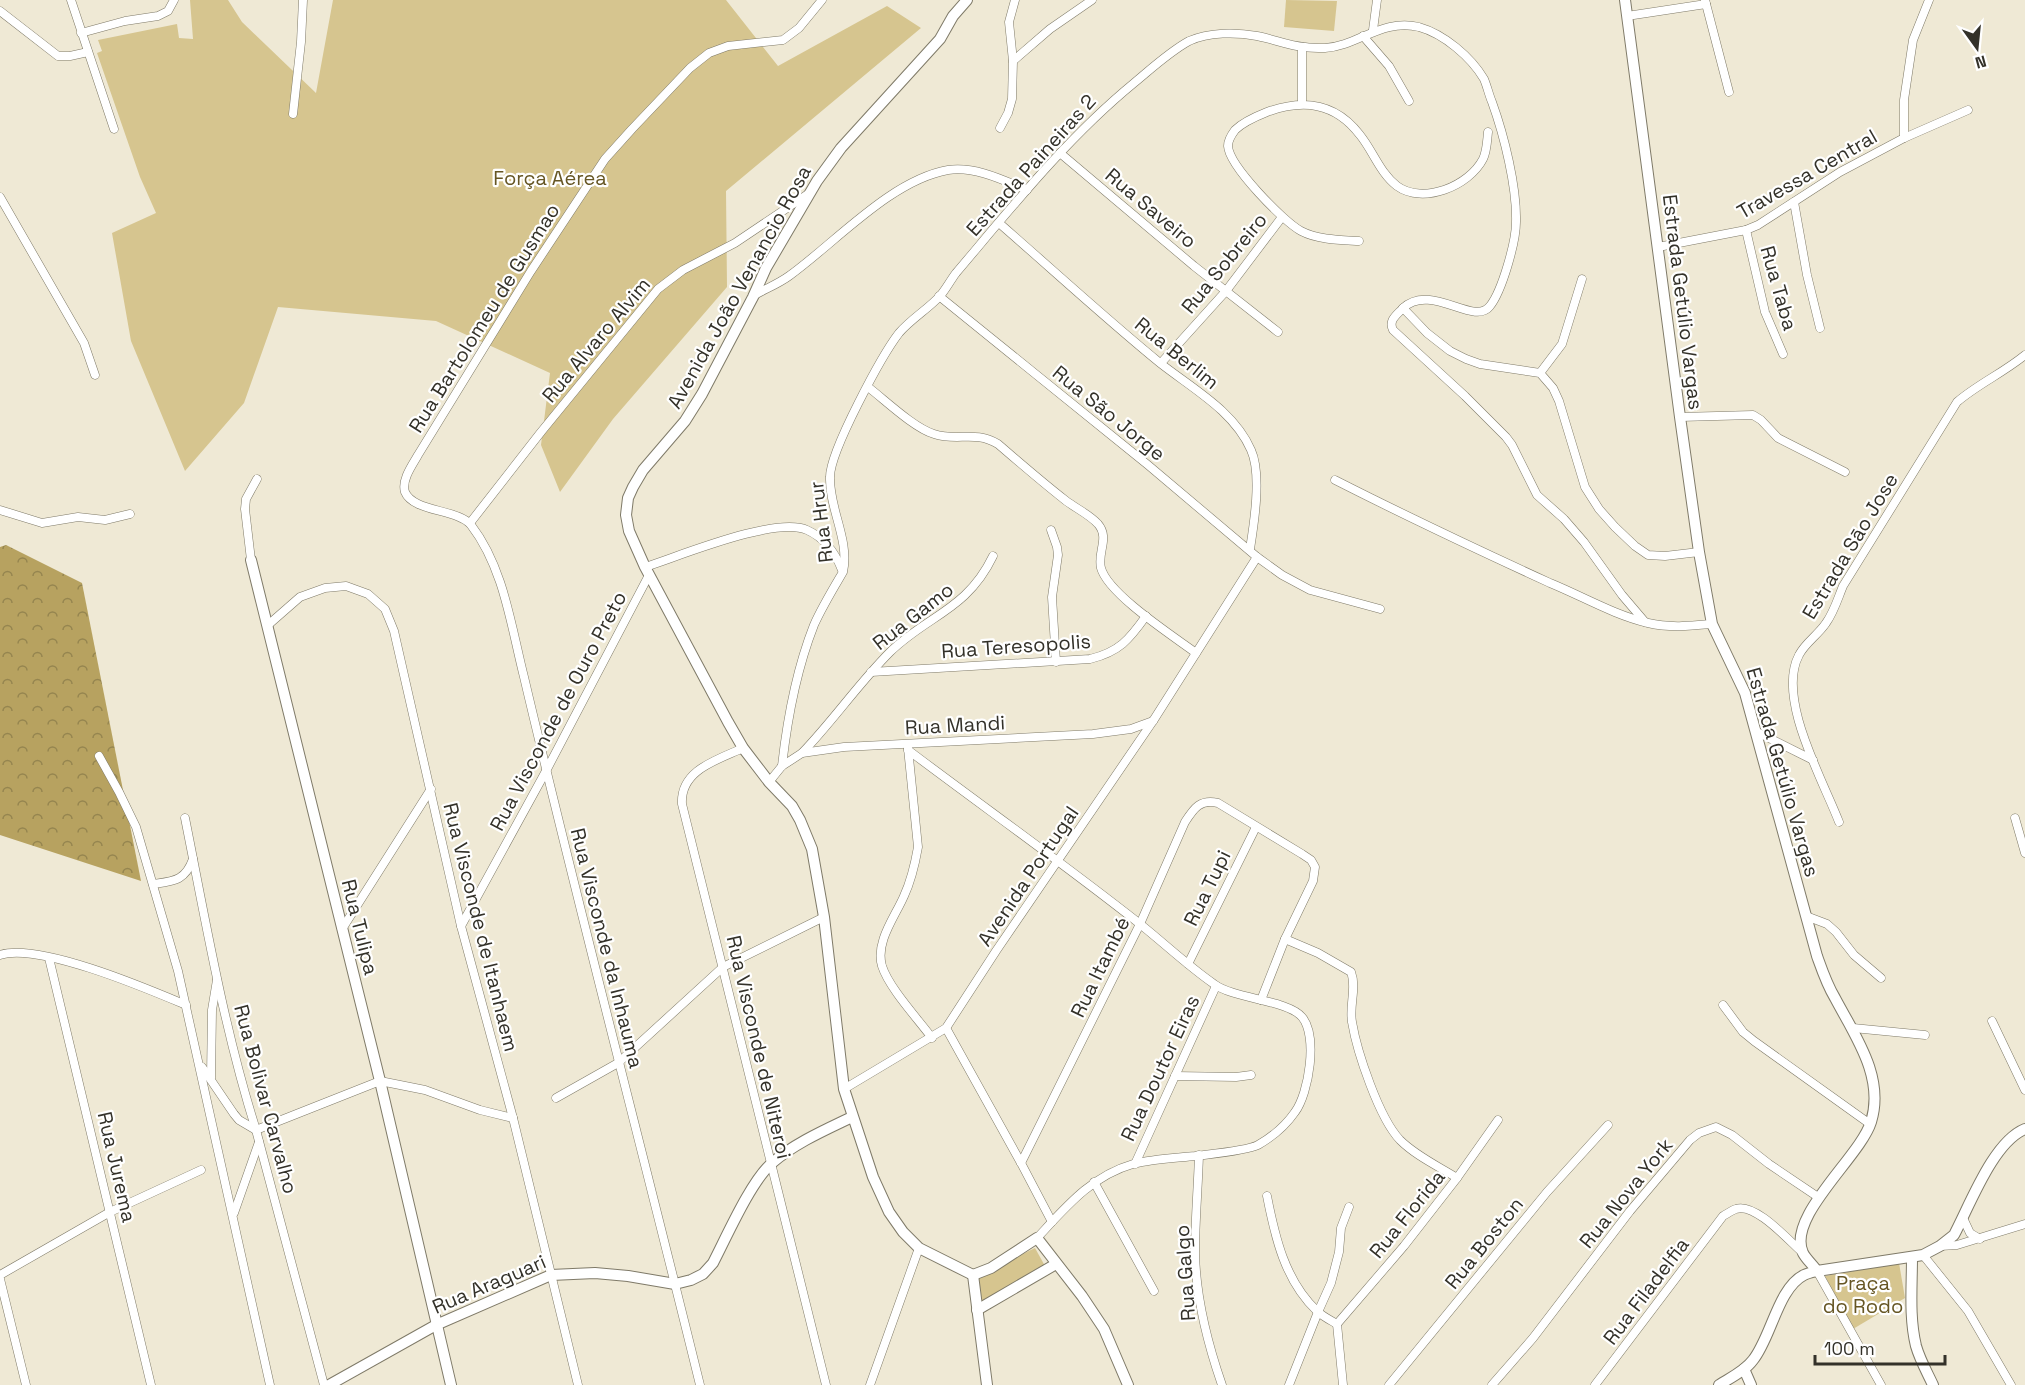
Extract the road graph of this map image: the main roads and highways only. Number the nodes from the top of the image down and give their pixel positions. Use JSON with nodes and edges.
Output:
{"nodes":[{"id":1,"x":967,"y":0,"type":"edge"},
{"id":2,"x":1625,"y":0,"type":"edge"},
{"id":3,"x":251,"y":560,"type":"road end"},
{"id":4,"x":852,"y":1117,"type":"junction"},
{"id":5,"x":2025,"y":1129,"type":"edge"},
{"id":6,"x":1917,"y":1256,"type":"junction"},
{"id":7,"x":1056,"y":1263,"type":"junction"},
{"id":8,"x":1817,"y":1270,"type":"junction"},
{"id":9,"x":973,"y":1275,"type":"junction"},
{"id":10,"x":977,"y":1310,"type":"junction"},
{"id":11,"x":436,"y":1325,"type":"junction"},
{"id":12,"x":1741,"y":1371,"type":"junction"},
{"id":13,"x":329,"y":1385,"type":"edge"},
{"id":14,"x":451,"y":1385,"type":"edge"},
{"id":15,"x":987,"y":1385,"type":"edge"},
{"id":16,"x":1128,"y":1385,"type":"edge"},
{"id":17,"x":1719,"y":1385,"type":"edge"},
{"id":18,"x":1751,"y":1385,"type":"edge"},
{"id":19,"x":1933,"y":1385,"type":"edge"}],
"edges":[{"from":1,"to":4,"type":"main road","name":"Avenida João Venancio Rosa"},
{"from":2,"to":8,"type":"main road","name":"Estrada Getúlio Vargas"},
{"from":3,"to":11,"type":"main road","name":"Rua Tulipa"},
{"from":4,"to":9,"type":"main road","name":"Avenida João Venancio Rosa"},
{"from":4,"to":11,"type":"main road","name":"Rua Araguari"},
{"from":5,"to":6,"type":"main road"},
{"from":6,"to":8,"type":"main road"},
{"from":6,"to":19,"type":"main road"},
{"from":7,"to":9,"type":"main road"},
{"from":7,"to":10,"type":"main road"},
{"from":7,"to":16,"type":"main road"},
{"from":8,"to":12,"type":"main road"},
{"from":9,"to":10,"type":"main road"},
{"from":10,"to":15,"type":"main road"},
{"from":11,"to":13,"type":"main road","name":"Rua Araguari"},
{"from":11,"to":14,"type":"main road","name":"Rua Tulipa"},
{"from":12,"to":17,"type":"main road"},
{"from":12,"to":18,"type":"main road"}]}
